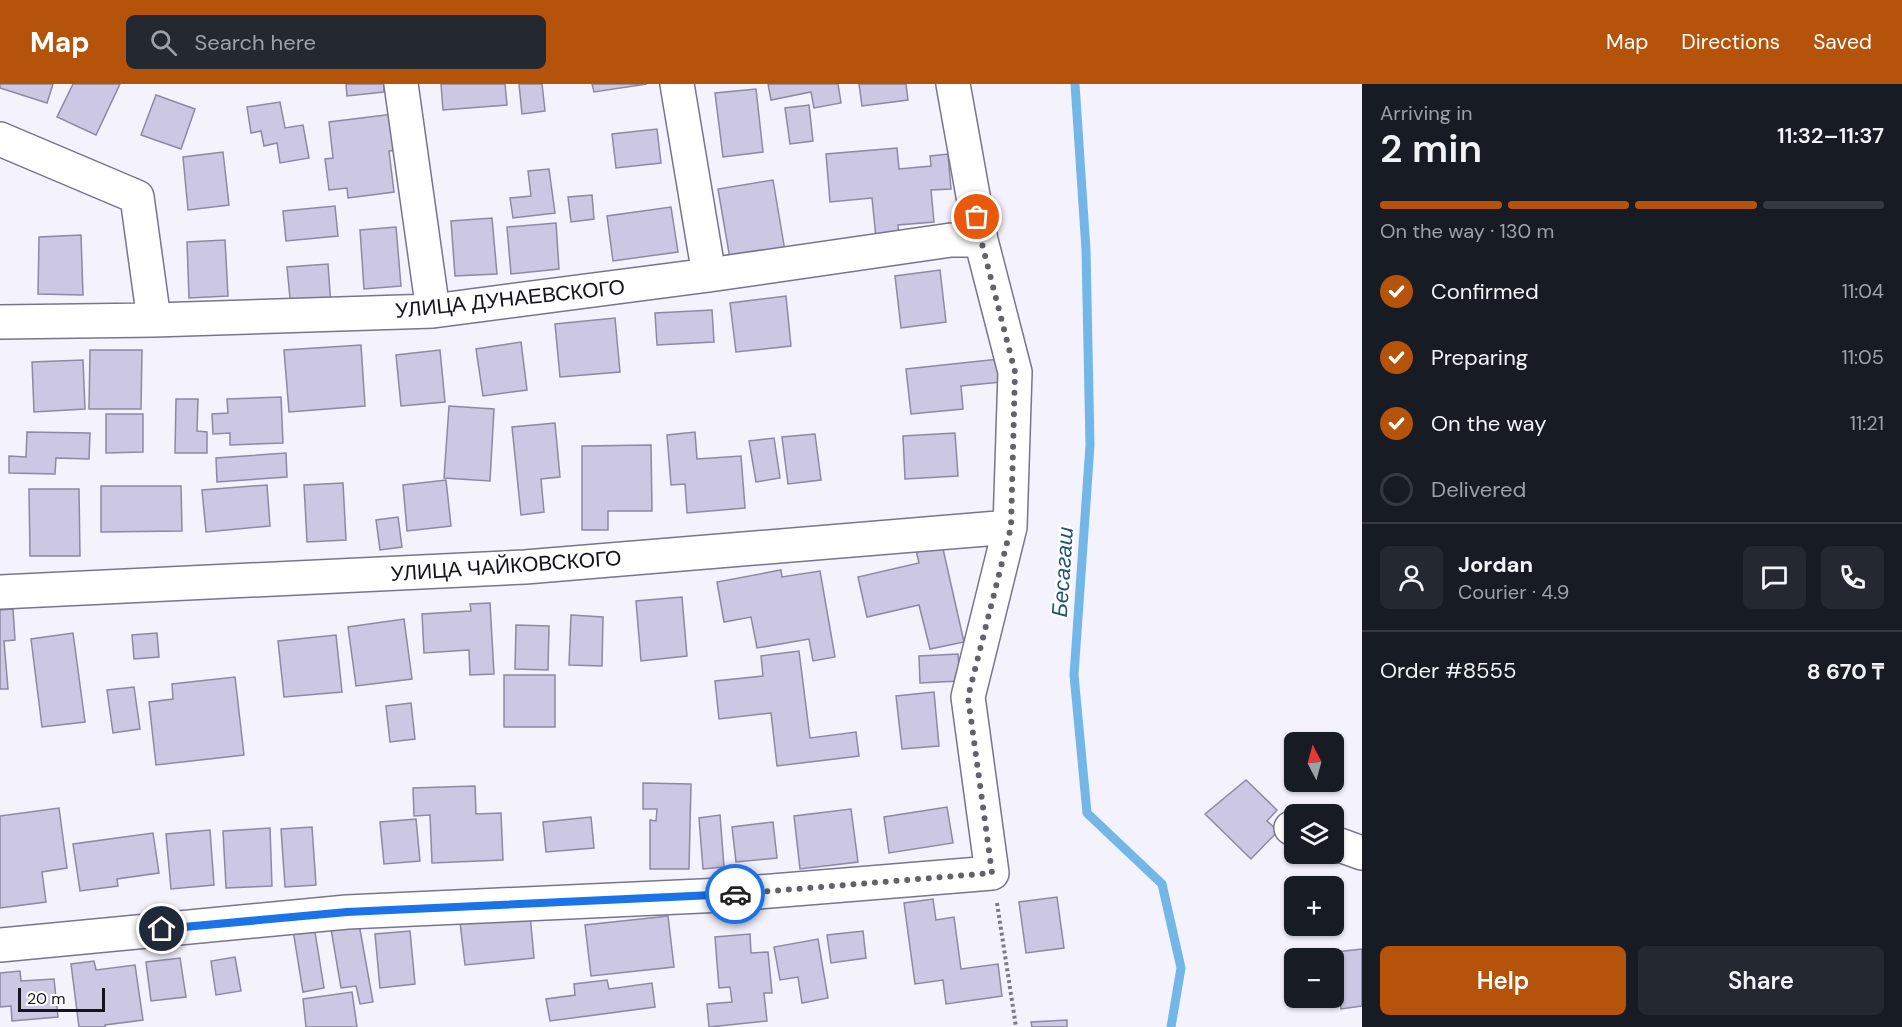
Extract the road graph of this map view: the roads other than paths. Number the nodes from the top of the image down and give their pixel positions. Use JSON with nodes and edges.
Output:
{"nodes":[{"id":1,"x":401,"y":84,"type":"edge"},
{"id":2,"x":677,"y":84,"type":"edge"},
{"id":3,"x":953,"y":84,"type":"edge"},
{"id":4,"x":0,"y":139,"type":"edge"},
{"id":5,"x":981,"y":240,"type":"junction"},
{"id":6,"x":709,"y":275,"type":"junction"},
{"id":7,"x":433,"y":311,"type":"junction"},
{"id":8,"x":154,"y":320,"type":"junction"},
{"id":9,"x":0,"y":322,"type":"edge"},
{"id":10,"x":1011,"y":527,"type":"junction"},
{"id":11,"x":0,"y":592,"type":"edge"},
{"id":12,"x":1344,"y":847,"type":"edge"},
{"id":13,"x":1362,"y":853,"type":"edge"},
{"id":14,"x":0,"y":945,"type":"edge"}],
"edges":[{"from":1,"to":7,"type":"street"},
{"from":2,"to":6,"type":"street"},
{"from":3,"to":5,"type":"street"},
{"from":4,"to":8,"type":"street"},
{"from":5,"to":6,"type":"street","name":"УЛИЦА ДУНАЕВСКОГО"},
{"from":5,"to":10,"type":"street"},
{"from":6,"to":7,"type":"street","name":"УЛИЦА ДУНАЕВСКОГО"},
{"from":7,"to":8,"type":"street","name":"УЛИЦА ДУНАЕВСКОГО"},
{"from":8,"to":9,"type":"street","name":"УЛИЦА ДУНАЕВСКОГО"},
{"from":10,"to":11,"type":"street","name":"УЛИЦА ЧАЙКОВСКОГО"},
{"from":10,"to":14,"type":"street"},
{"from":12,"to":13,"type":"street"}]}
